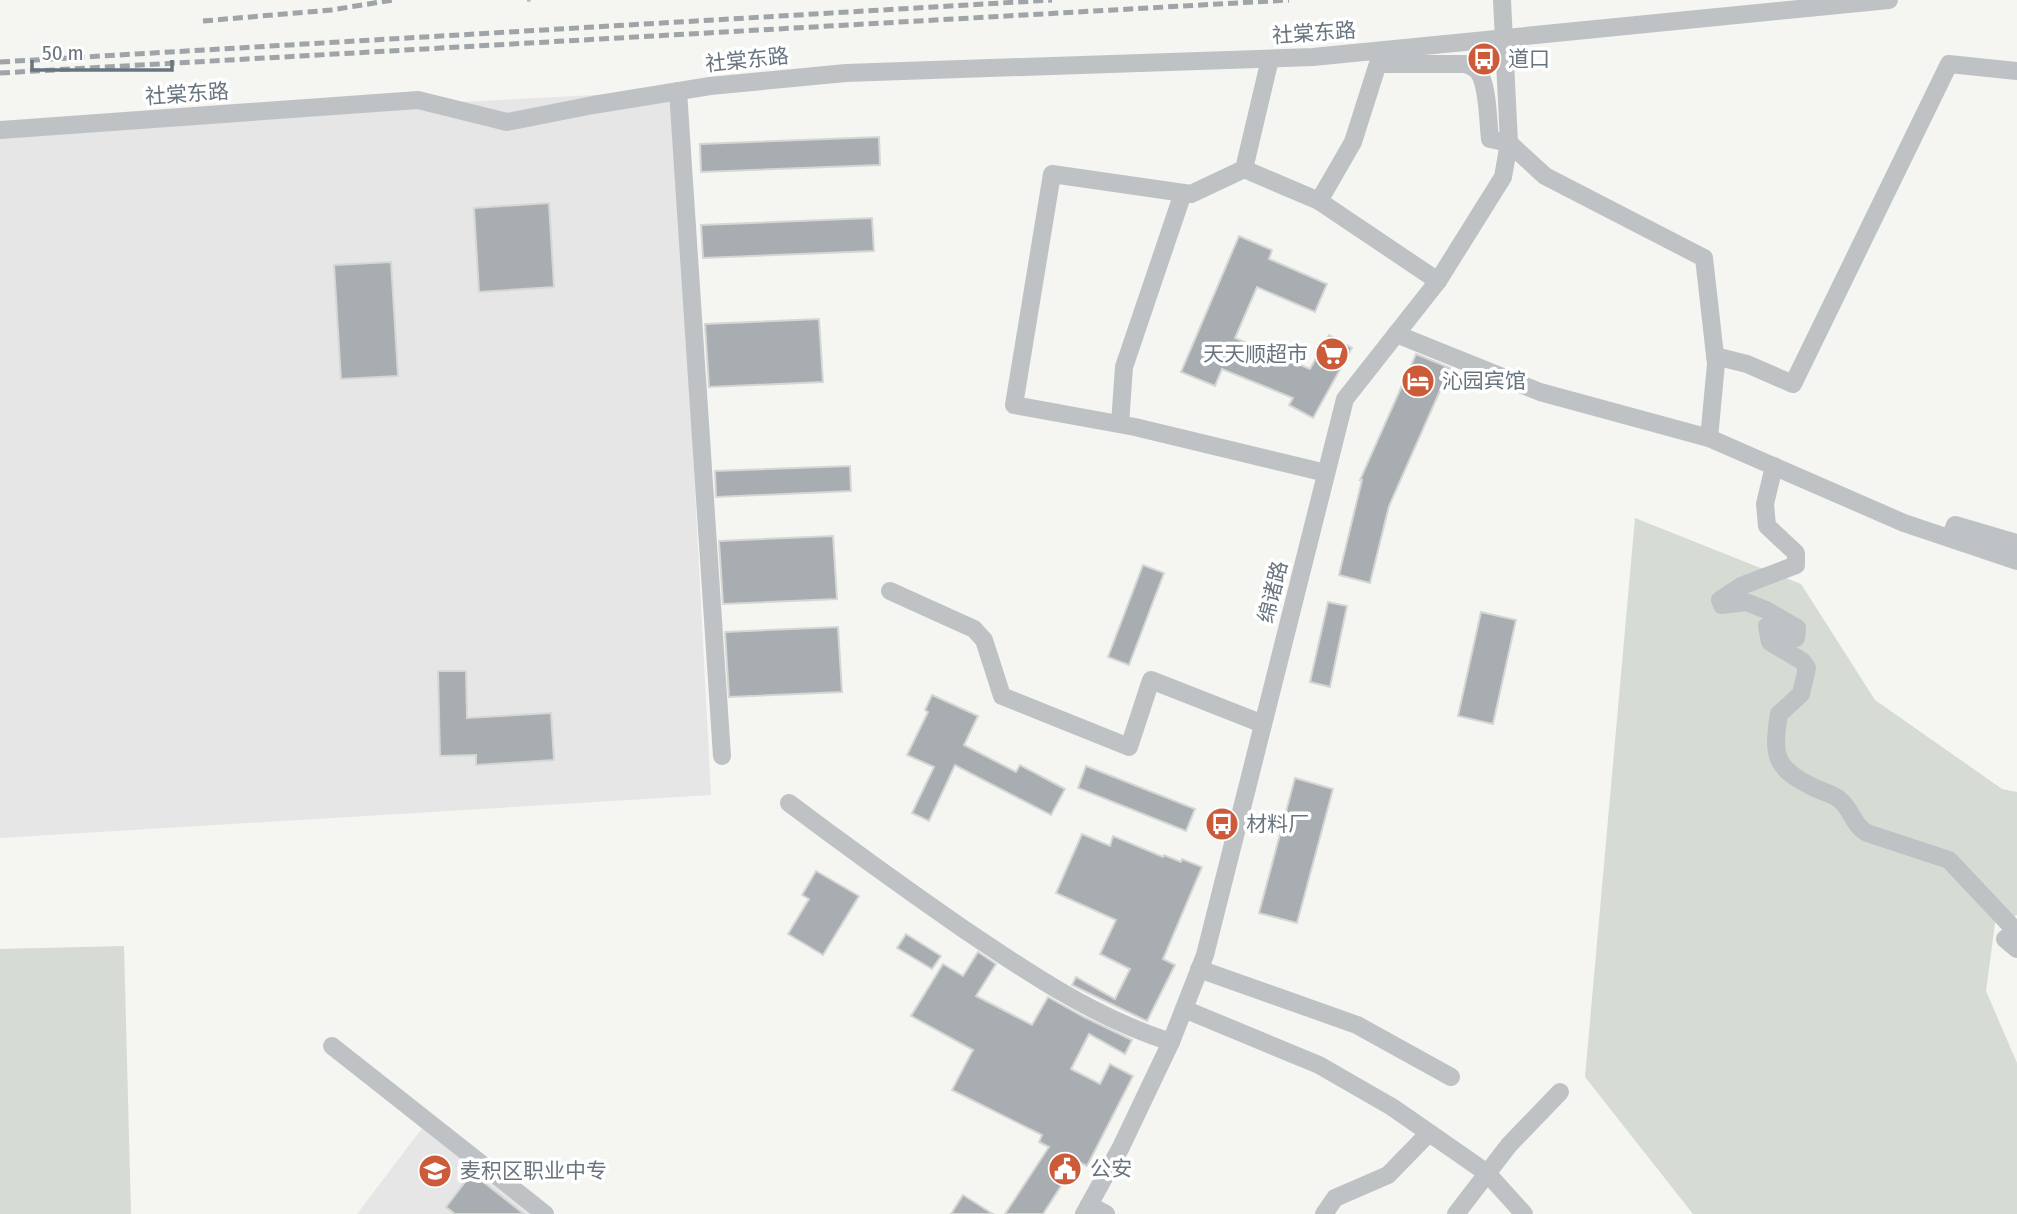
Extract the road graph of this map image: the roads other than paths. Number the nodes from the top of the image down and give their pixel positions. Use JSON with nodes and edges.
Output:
{"nodes":[{"id":1,"x":1502,"y":0,"type":"edge"},
{"id":2,"x":1889,"y":0,"type":"edge"},
{"id":3,"x":1504,"y":40,"type":"junction"},
{"id":4,"x":1380,"y":57,"type":"junction"},
{"id":5,"x":1270,"y":59,"type":"junction"},
{"id":6,"x":2017,"y":71,"type":"edge"},
{"id":7,"x":678,"y":91,"type":"junction"},
{"id":8,"x":0,"y":130,"type":"edge"},
{"id":9,"x":1509,"y":143,"type":"junction"},
{"id":10,"x":1244,"y":169,"type":"junction"},
{"id":11,"x":1183,"y":193,"type":"junction"},
{"id":12,"x":1319,"y":201,"type":"junction"},
{"id":13,"x":1438,"y":281,"type":"junction"},
{"id":14,"x":1396,"y":334,"type":"junction"},
{"id":15,"x":1715,"y":356,"type":"junction"},
{"id":16,"x":1120,"y":424,"type":"junction"},
{"id":17,"x":1709,"y":438,"type":"junction"},
{"id":18,"x":1774,"y":466,"type":"junction"},
{"id":19,"x":1326,"y":473,"type":"junction"},
{"id":20,"x":1950,"y":538,"type":"junction"},
{"id":21,"x":2017,"y":543,"type":"edge"},
{"id":22,"x":2017,"y":561,"type":"edge"},
{"id":23,"x":890,"y":591,"type":"dead end"},
{"id":24,"x":1263,"y":724,"type":"junction"},
{"id":25,"x":722,"y":757,"type":"dead end"},
{"id":26,"x":789,"y":803,"type":"dead end"},
{"id":27,"x":2016,"y":929,"type":"edge"},
{"id":28,"x":2017,"y":949,"type":"edge"},
{"id":29,"x":1199,"y":968,"type":"junction"},
{"id":30,"x":1184,"y":1009,"type":"junction"},
{"id":31,"x":1171,"y":1042,"type":"junction"},
{"id":32,"x":332,"y":1046,"type":"dead end"},
{"id":33,"x":1451,"y":1077,"type":"dead end"},
{"id":34,"x":1560,"y":1092,"type":"dead end"},
{"id":35,"x":1429,"y":1133,"type":"junction"},
{"id":36,"x":1488,"y":1173,"type":"junction"},
{"id":37,"x":1086,"y":1209,"type":"edge"},
{"id":38,"x":545,"y":1214,"type":"edge"},
{"id":39,"x":1105,"y":1214,"type":"edge"},
{"id":40,"x":1324,"y":1214,"type":"edge"},
{"id":41,"x":1456,"y":1214,"type":"edge"},
{"id":42,"x":1524,"y":1214,"type":"edge"}],
"edges":[{"from":1,"to":3,"type":"street","name":"绵诸路"},
{"from":2,"to":3,"type":"street","name":"社棠东路"},
{"from":3,"to":4,"type":"street","name":"社棠东路"},
{"from":3,"to":9,"type":"street","name":"绵诸路"},
{"from":4,"to":5,"type":"street","name":"社棠东路"},
{"from":4,"to":9,"type":"street"},
{"from":4,"to":12,"type":"street"},
{"from":5,"to":7,"type":"street","name":"社棠东路"},
{"from":5,"to":10,"type":"street"},
{"from":6,"to":15,"type":"street"},
{"from":7,"to":8,"type":"street","name":"社棠东路"},
{"from":7,"to":25,"type":"street"},
{"from":9,"to":13,"type":"street","name":"绵诸路"},
{"from":9,"to":15,"type":"street"},
{"from":10,"to":11,"type":"street"},
{"from":10,"to":12,"type":"street"},
{"from":11,"to":16,"type":"street"},
{"from":11,"to":16,"type":"street"},
{"from":12,"to":13,"type":"street"},
{"from":13,"to":14,"type":"street","name":"绵诸路"},
{"from":14,"to":17,"type":"street"},
{"from":14,"to":19,"type":"street","name":"绵诸路"},
{"from":15,"to":17,"type":"street"},
{"from":16,"to":19,"type":"street"},
{"from":17,"to":18,"type":"street"},
{"from":18,"to":20,"type":"street"},
{"from":18,"to":27,"type":"street"},
{"from":19,"to":24,"type":"street","name":"绵诸路"},
{"from":20,"to":21,"type":"street"},
{"from":20,"to":22,"type":"street"},
{"from":23,"to":24,"type":"street"},
{"from":24,"to":29,"type":"street","name":"绵诸路"},
{"from":26,"to":31,"type":"street"},
{"from":27,"to":28,"type":"street"},
{"from":29,"to":30,"type":"street","name":"绵诸路"},
{"from":29,"to":33,"type":"street"},
{"from":30,"to":31,"type":"street","name":"绵诸路"},
{"from":30,"to":35,"type":"street"},
{"from":31,"to":37,"type":"street","name":"绵诸路"},
{"from":32,"to":38,"type":"street"},
{"from":34,"to":36,"type":"street"},
{"from":35,"to":36,"type":"street"},
{"from":35,"to":40,"type":"street"},
{"from":36,"to":41,"type":"street"},
{"from":36,"to":42,"type":"street"},
{"from":37,"to":39,"type":"street"}]}
